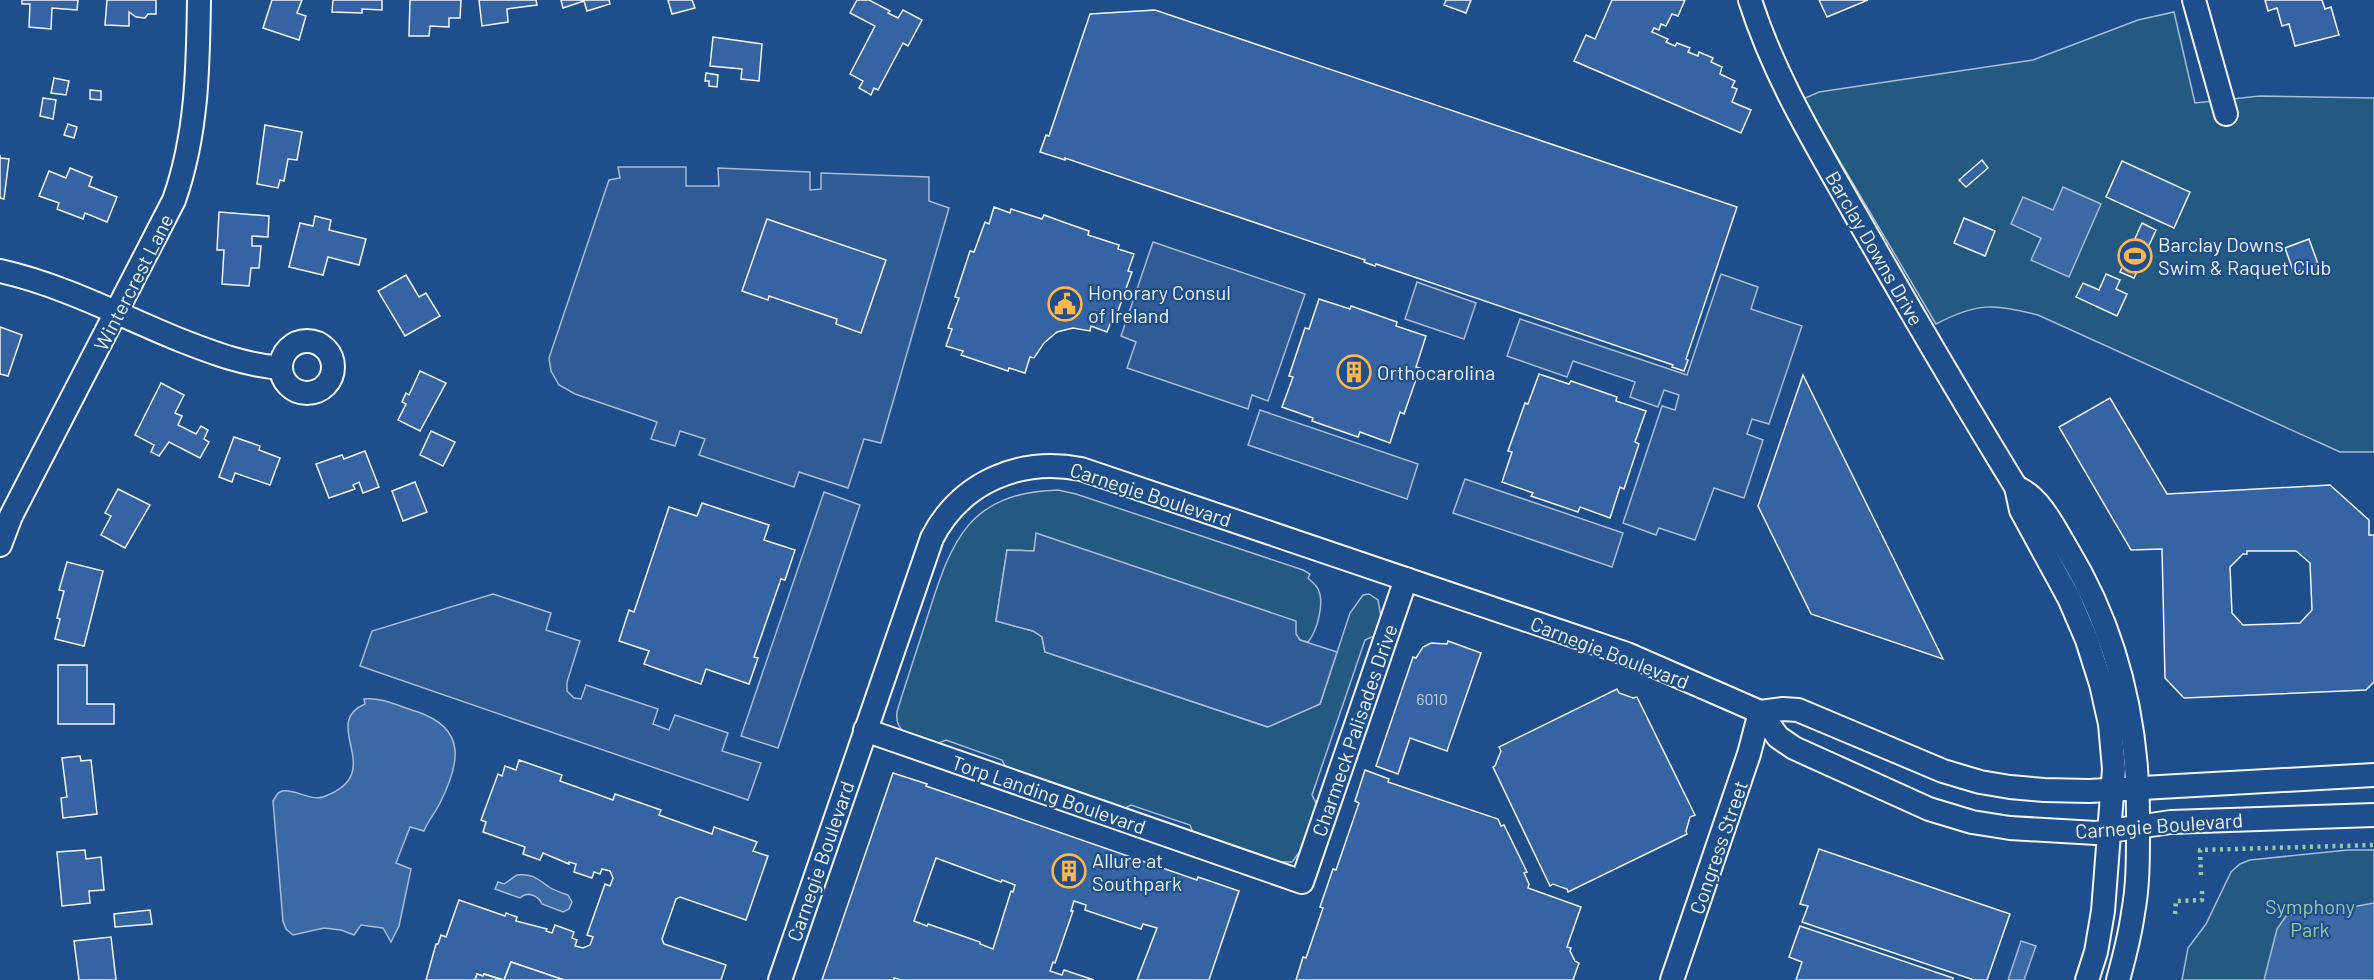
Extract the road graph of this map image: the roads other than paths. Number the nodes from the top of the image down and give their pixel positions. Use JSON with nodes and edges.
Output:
{"nodes":[{"id":1,"x":199,"y":0,"type":"edge"},
{"id":2,"x":1750,"y":0,"type":"edge"},
{"id":3,"x":2194,"y":0,"type":"edge"},
{"id":4,"x":2226,"y":114,"type":"dead end"},
{"id":5,"x":0,"y":272,"type":"edge"},
{"id":6,"x":116,"y":314,"type":"junction"},
{"id":7,"x":281,"y":368,"type":"dead end"},
{"id":8,"x":2016,"y":487,"type":"junction"},
{"id":9,"x":0,"y":546,"type":"edge"},
{"id":10,"x":1406,"y":579,"type":"junction"},
{"id":11,"x":1760,"y":712,"type":"junction"},
{"id":12,"x":865,"y":730,"type":"junction"},
{"id":13,"x":2374,"y":774,"type":"edge"},
{"id":14,"x":2139,"y":788,"type":"junction"},
{"id":15,"x":2112,"y":790,"type":"junction"},
{"id":16,"x":2374,"y":815,"type":"edge"},
{"id":17,"x":2139,"y":826,"type":"junction"},
{"id":18,"x":2109,"y":831,"type":"junction"},
{"id":19,"x":1302,"y":882,"type":"joint"},
{"id":20,"x":780,"y":980,"type":"edge"},
{"id":21,"x":1672,"y":980,"type":"edge"},
{"id":22,"x":2087,"y":980,"type":"edge"},
{"id":23,"x":2118,"y":980,"type":"edge"}],
"edges":[{"from":1,"to":6,"type":"street","name":"Wintercrest Lane"},
{"from":2,"to":8,"type":"street","name":"Barclay Downs Drive"},
{"from":3,"to":4,"type":"street"},
{"from":5,"to":6,"type":"street"},
{"from":6,"to":7,"type":"street"},
{"from":6,"to":9,"type":"street","name":"Wintercrest Lane"},
{"from":8,"to":14,"type":"street","name":"Barclay Downs Drive"},
{"from":8,"to":15,"type":"street","name":"Barclay Downs Drive"},
{"from":10,"to":11,"type":"street","name":"Carnegie Boulevard"},
{"from":10,"to":12,"type":"street","name":"Carnegie Boulevard"},
{"from":10,"to":19,"type":"street","name":"Charmeck Palisades Drive"},
{"from":11,"to":15,"type":"street","name":"Carnegie Boulevard"},
{"from":11,"to":18,"type":"street","name":"Carnegie Boulevard"},
{"from":11,"to":21,"type":"street","name":"Congress Street"},
{"from":12,"to":19,"type":"street","name":"Torp Landing Boulevard"},
{"from":12,"to":20,"type":"street","name":"Carnegie Boulevard"},
{"from":13,"to":14,"type":"street","name":"Carnegie Boulevard"},
{"from":14,"to":15,"type":"street","name":"Carnegie Boulevard"},
{"from":14,"to":17,"type":"street","name":"Barclay Downs Drive"},
{"from":15,"to":18,"type":"street","name":"Barclay Downs Drive"},
{"from":16,"to":17,"type":"street","name":"Carnegie Boulevard"},
{"from":17,"to":18,"type":"street","name":"Carnegie Boulevard"},
{"from":17,"to":23,"type":"street","name":"Barclay Downs Drive"},
{"from":18,"to":22,"type":"street","name":"Barclay Downs Drive"}]}
